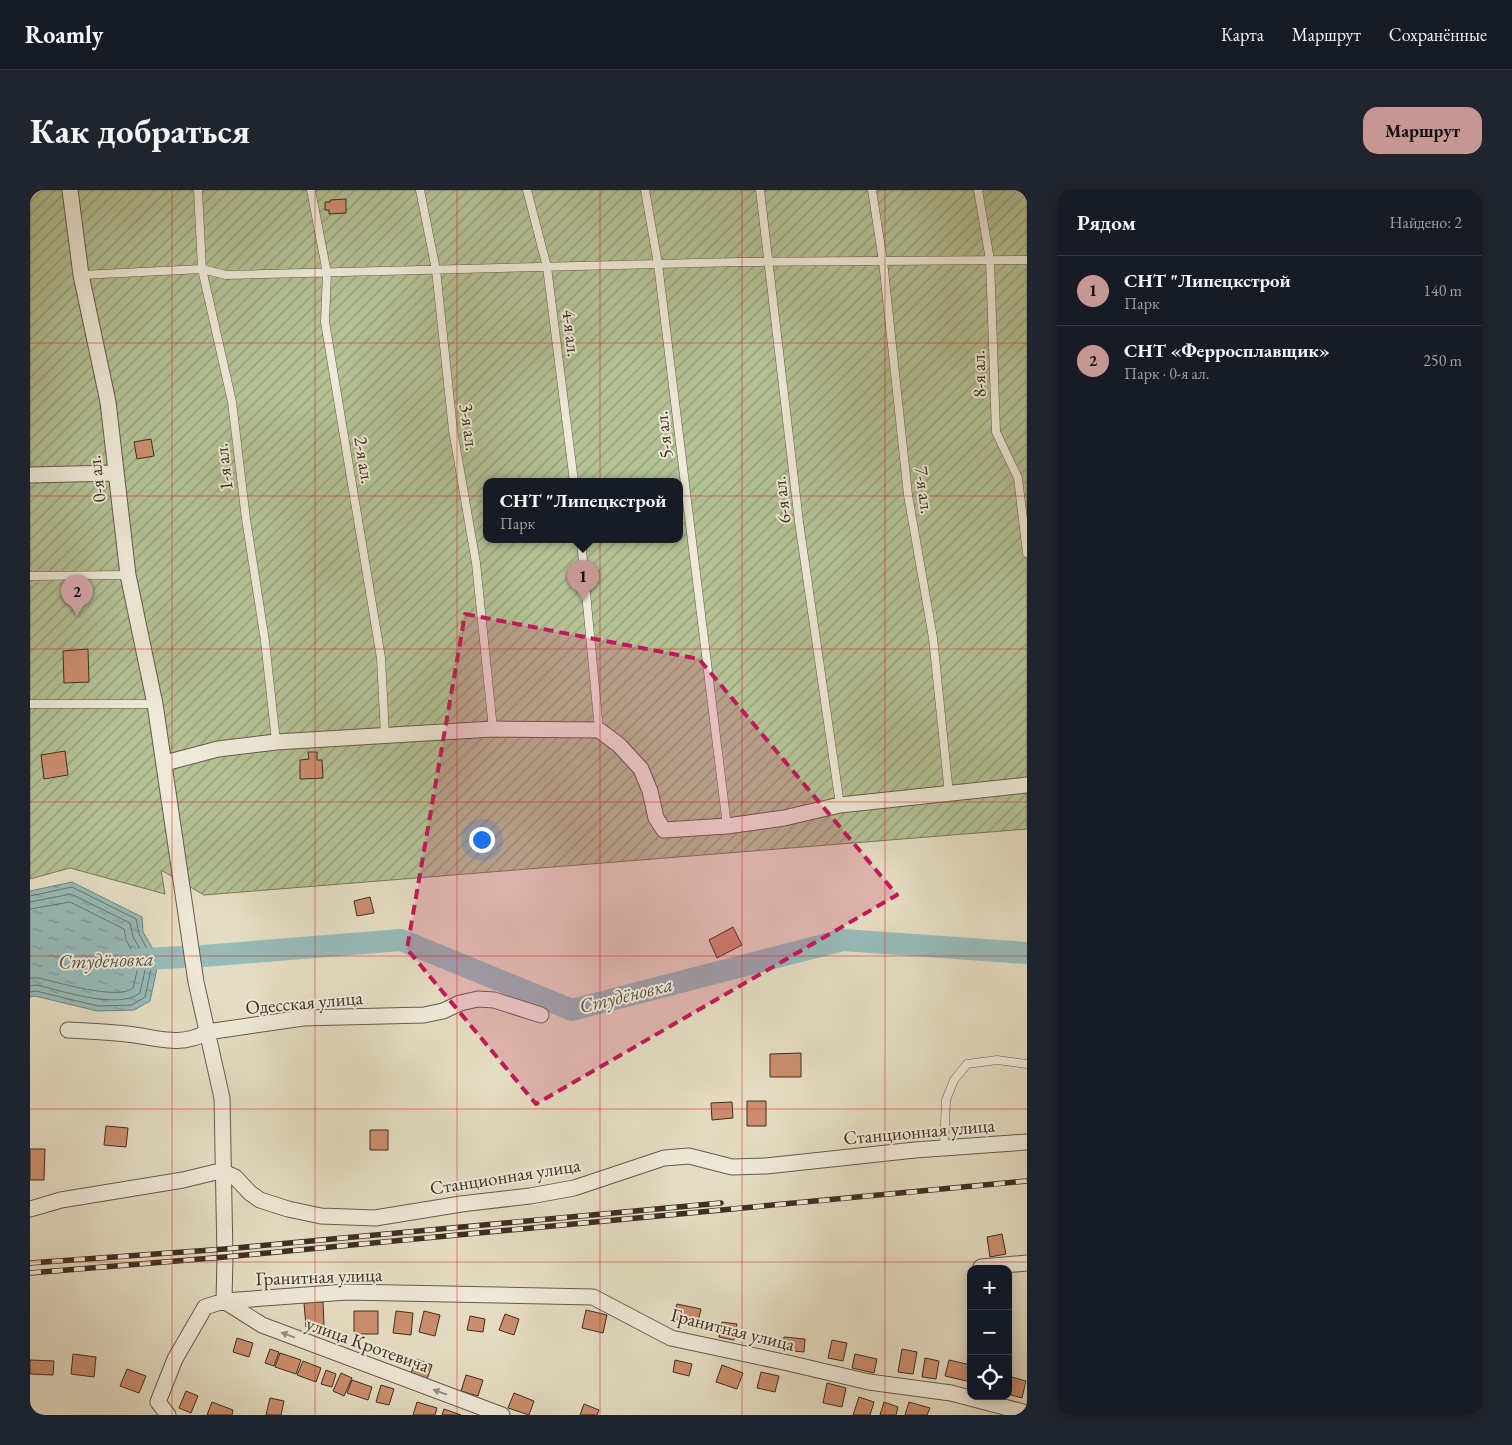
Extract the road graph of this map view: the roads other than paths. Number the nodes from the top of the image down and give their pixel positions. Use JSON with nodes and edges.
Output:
{"nodes":[{"id":1,"x":70,"y":190,"type":"edge"},
{"id":2,"x":198,"y":190,"type":"edge"},
{"id":3,"x":311,"y":190,"type":"edge"},
{"id":4,"x":420,"y":190,"type":"edge"},
{"id":5,"x":526,"y":190,"type":"edge"},
{"id":6,"x":645,"y":190,"type":"edge"},
{"id":7,"x":760,"y":190,"type":"edge"},
{"id":8,"x":872,"y":190,"type":"edge"},
{"id":9,"x":978,"y":190,"type":"edge"},
{"id":10,"x":990,"y":260,"type":"junction"},
{"id":11,"x":1027,"y":260,"type":"edge"},
{"id":12,"x":883,"y":261,"type":"junction"},
{"id":13,"x":769,"y":262,"type":"junction"},
{"id":14,"x":658,"y":264,"type":"junction"},
{"id":15,"x":547,"y":267,"type":"junction"},
{"id":16,"x":202,"y":269,"type":"junction"},
{"id":17,"x":436,"y":270,"type":"junction"},
{"id":18,"x":327,"y":272,"type":"junction"},
{"id":19,"x":81,"y":275,"type":"junction"},
{"id":20,"x":116,"y":473,"type":"junction"},
{"id":21,"x":30,"y":474,"type":"edge"},
{"id":22,"x":573,"y":478,"type":"edge"},
{"id":23,"x":581,"y":543,"type":"edge"},
{"id":24,"x":1027,"y":553,"type":"edge"},
{"id":25,"x":128,"y":575,"type":"junction"},
{"id":26,"x":30,"y":576,"type":"edge"},
{"id":27,"x":30,"y":704,"type":"edge"},
{"id":28,"x":155,"y":704,"type":"junction"},
{"id":29,"x":494,"y":729,"type":"junction"},
{"id":30,"x":599,"y":730,"type":"junction"},
{"id":31,"x":385,"y":736,"type":"junction"},
{"id":32,"x":276,"y":742,"type":"junction"},
{"id":33,"x":165,"y":763,"type":"junction"},
{"id":34,"x":1027,"y":785,"type":"edge"},
{"id":35,"x":949,"y":794,"type":"junction"},
{"id":36,"x":840,"y":806,"type":"junction"},
{"id":37,"x":727,"y":826,"type":"junction"},
{"id":38,"x":541,"y":1015,"type":"dead end"},
{"id":39,"x":68,"y":1030,"type":"dead end"},
{"id":40,"x":207,"y":1032,"type":"junction"},
{"id":41,"x":1027,"y":1064,"type":"edge"},
{"id":42,"x":1027,"y":1142,"type":"edge"},
{"id":43,"x":944,"y":1148,"type":"junction"},
{"id":44,"x":224,"y":1172,"type":"junction"},
{"id":45,"x":30,"y":1209,"type":"edge"},
{"id":46,"x":1027,"y":1263,"type":"edge"},
{"id":47,"x":1004,"y":1265,"type":"edge"},
{"id":48,"x":224,"y":1301,"type":"junction"},
{"id":49,"x":1027,"y":1413,"type":"edge"},
{"id":50,"x":168,"y":1415,"type":"edge"},
{"id":51,"x":502,"y":1415,"type":"edge"}],
"edges":[{"from":1,"to":19,"type":"street","name":"0-я ал."},
{"from":2,"to":16,"type":"lane","name":"1-я ал."},
{"from":3,"to":18,"type":"lane","name":"2-я ал."},
{"from":4,"to":17,"type":"lane","name":"3-я ал."},
{"from":5,"to":15,"type":"lane","name":"4-я ал."},
{"from":6,"to":14,"type":"lane","name":"5-я ал."},
{"from":7,"to":13,"type":"lane","name":"6-я ал."},
{"from":8,"to":12,"type":"lane","name":"7-я ал."},
{"from":9,"to":10,"type":"lane","name":"8-я ал."},
{"from":10,"to":11,"type":"lane"},
{"from":10,"to":12,"type":"lane"},
{"from":10,"to":24,"type":"lane","name":"8-я ал."},
{"from":12,"to":13,"type":"lane"},
{"from":12,"to":35,"type":"lane","name":"7-я ал."},
{"from":13,"to":14,"type":"lane"},
{"from":13,"to":36,"type":"lane","name":"6-я ал."},
{"from":14,"to":15,"type":"lane"},
{"from":14,"to":37,"type":"lane","name":"5-я ал."},
{"from":15,"to":17,"type":"lane"},
{"from":15,"to":22,"type":"lane","name":"4-я ал."},
{"from":16,"to":18,"type":"lane"},
{"from":16,"to":19,"type":"lane"},
{"from":16,"to":32,"type":"lane","name":"1-я ал."},
{"from":17,"to":18,"type":"lane"},
{"from":17,"to":29,"type":"lane","name":"3-я ал."},
{"from":18,"to":31,"type":"lane","name":"2-я ал."},
{"from":19,"to":20,"type":"street","name":"0-я ал."},
{"from":20,"to":21,"type":"street"},
{"from":20,"to":25,"type":"street","name":"0-я ал."},
{"from":23,"to":30,"type":"lane"},
{"from":25,"to":26,"type":"lane"},
{"from":25,"to":28,"type":"street","name":"0-я ал."},
{"from":27,"to":28,"type":"lane"},
{"from":28,"to":33,"type":"street","name":"0-я ал."},
{"from":29,"to":30,"type":"street"},
{"from":29,"to":31,"type":"street"},
{"from":30,"to":37,"type":"street"},
{"from":31,"to":32,"type":"street"},
{"from":32,"to":33,"type":"street"},
{"from":33,"to":40,"type":"street","name":"0-я ал."},
{"from":34,"to":35,"type":"street"},
{"from":35,"to":36,"type":"street"},
{"from":36,"to":37,"type":"street"},
{"from":38,"to":40,"type":"street","name":"Одесская улица"},
{"from":39,"to":40,"type":"street","name":"Одесская улица"},
{"from":40,"to":44,"type":"street","name":"0-я ал."},
{"from":41,"to":43,"type":"lane"},
{"from":42,"to":43,"type":"street","name":"Станционная улица"},
{"from":43,"to":44,"type":"street","name":"Станционная улица"},
{"from":44,"to":45,"type":"street"},
{"from":44,"to":48,"type":"street","name":"0-я ал."},
{"from":46,"to":47,"type":"street"},
{"from":48,"to":49,"type":"street","name":"Гранитная улица"},
{"from":48,"to":50,"type":"street"},
{"from":51,"to":48,"type":"street","name":"улица Кротевича","one_way":true}]}
